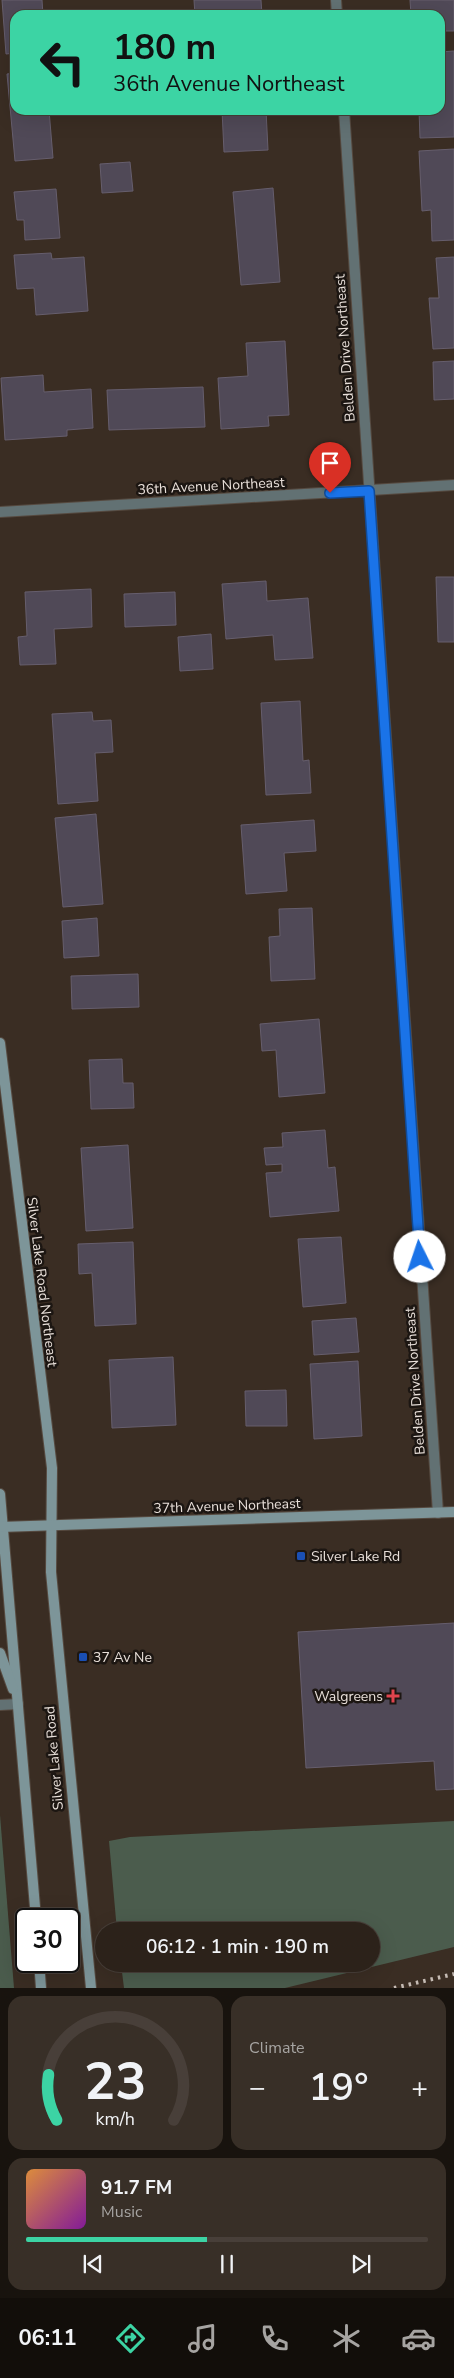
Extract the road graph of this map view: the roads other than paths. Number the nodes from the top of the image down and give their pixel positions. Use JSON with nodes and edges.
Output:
{"nodes":[{"id":1,"x":344,"y":115,"type":"edge"},
{"id":2,"x":454,"y":485,"type":"edge"},
{"id":3,"x":369,"y":491,"type":"junction"},
{"id":4,"x":0,"y":512,"type":"edge"},
{"id":5,"x":0,"y":1043,"type":"edge"},
{"id":6,"x":0,"y":1494,"type":"edge"},
{"id":7,"x":454,"y":1512,"type":"edge"},
{"id":8,"x":438,"y":1513,"type":"junction"},
{"id":9,"x":52,"y":1525,"type":"junction"},
{"id":10,"x":1,"y":1527,"type":"edge"},
{"id":11,"x":0,"y":1653,"type":"edge"},
{"id":12,"x":18,"y":1704,"type":"junction"},
{"id":13,"x":0,"y":1705,"type":"edge"},
{"id":14,"x":35,"y":1908,"type":"edge"},
{"id":15,"x":40,"y":1973,"type":"edge"},
{"id":16,"x":91,"y":1987,"type":"edge"},
{"id":17,"x":41,"y":1988,"type":"edge"}],
"edges":[{"from":1,"to":3,"type":"street","name":"Belden Drive Northeast"},
{"from":2,"to":3,"type":"street","name":"36th Avenue Northeast"},
{"from":3,"to":4,"type":"street","name":"36th Avenue Northeast"},
{"from":3,"to":8,"type":"street","name":"Belden Drive Northeast"},
{"from":5,"to":9,"type":"main road","name":"Silver Lake Road Northeast"},
{"from":6,"to":10,"type":"main road"},
{"from":7,"to":8,"type":"main road","name":"37th Avenue Northeast"},
{"from":8,"to":9,"type":"main road","name":"37th Avenue Northeast"},
{"from":9,"to":10,"type":"main road","name":"37th Avenue Northeast"},
{"from":9,"to":16,"type":"main road","name":"Silver Lake Road"},
{"from":10,"to":12,"type":"main road"},
{"from":11,"to":12,"type":"main road"},
{"from":12,"to":13,"type":"street"},
{"from":12,"to":14,"type":"main road"},
{"from":15,"to":17,"type":"main road"}]}
